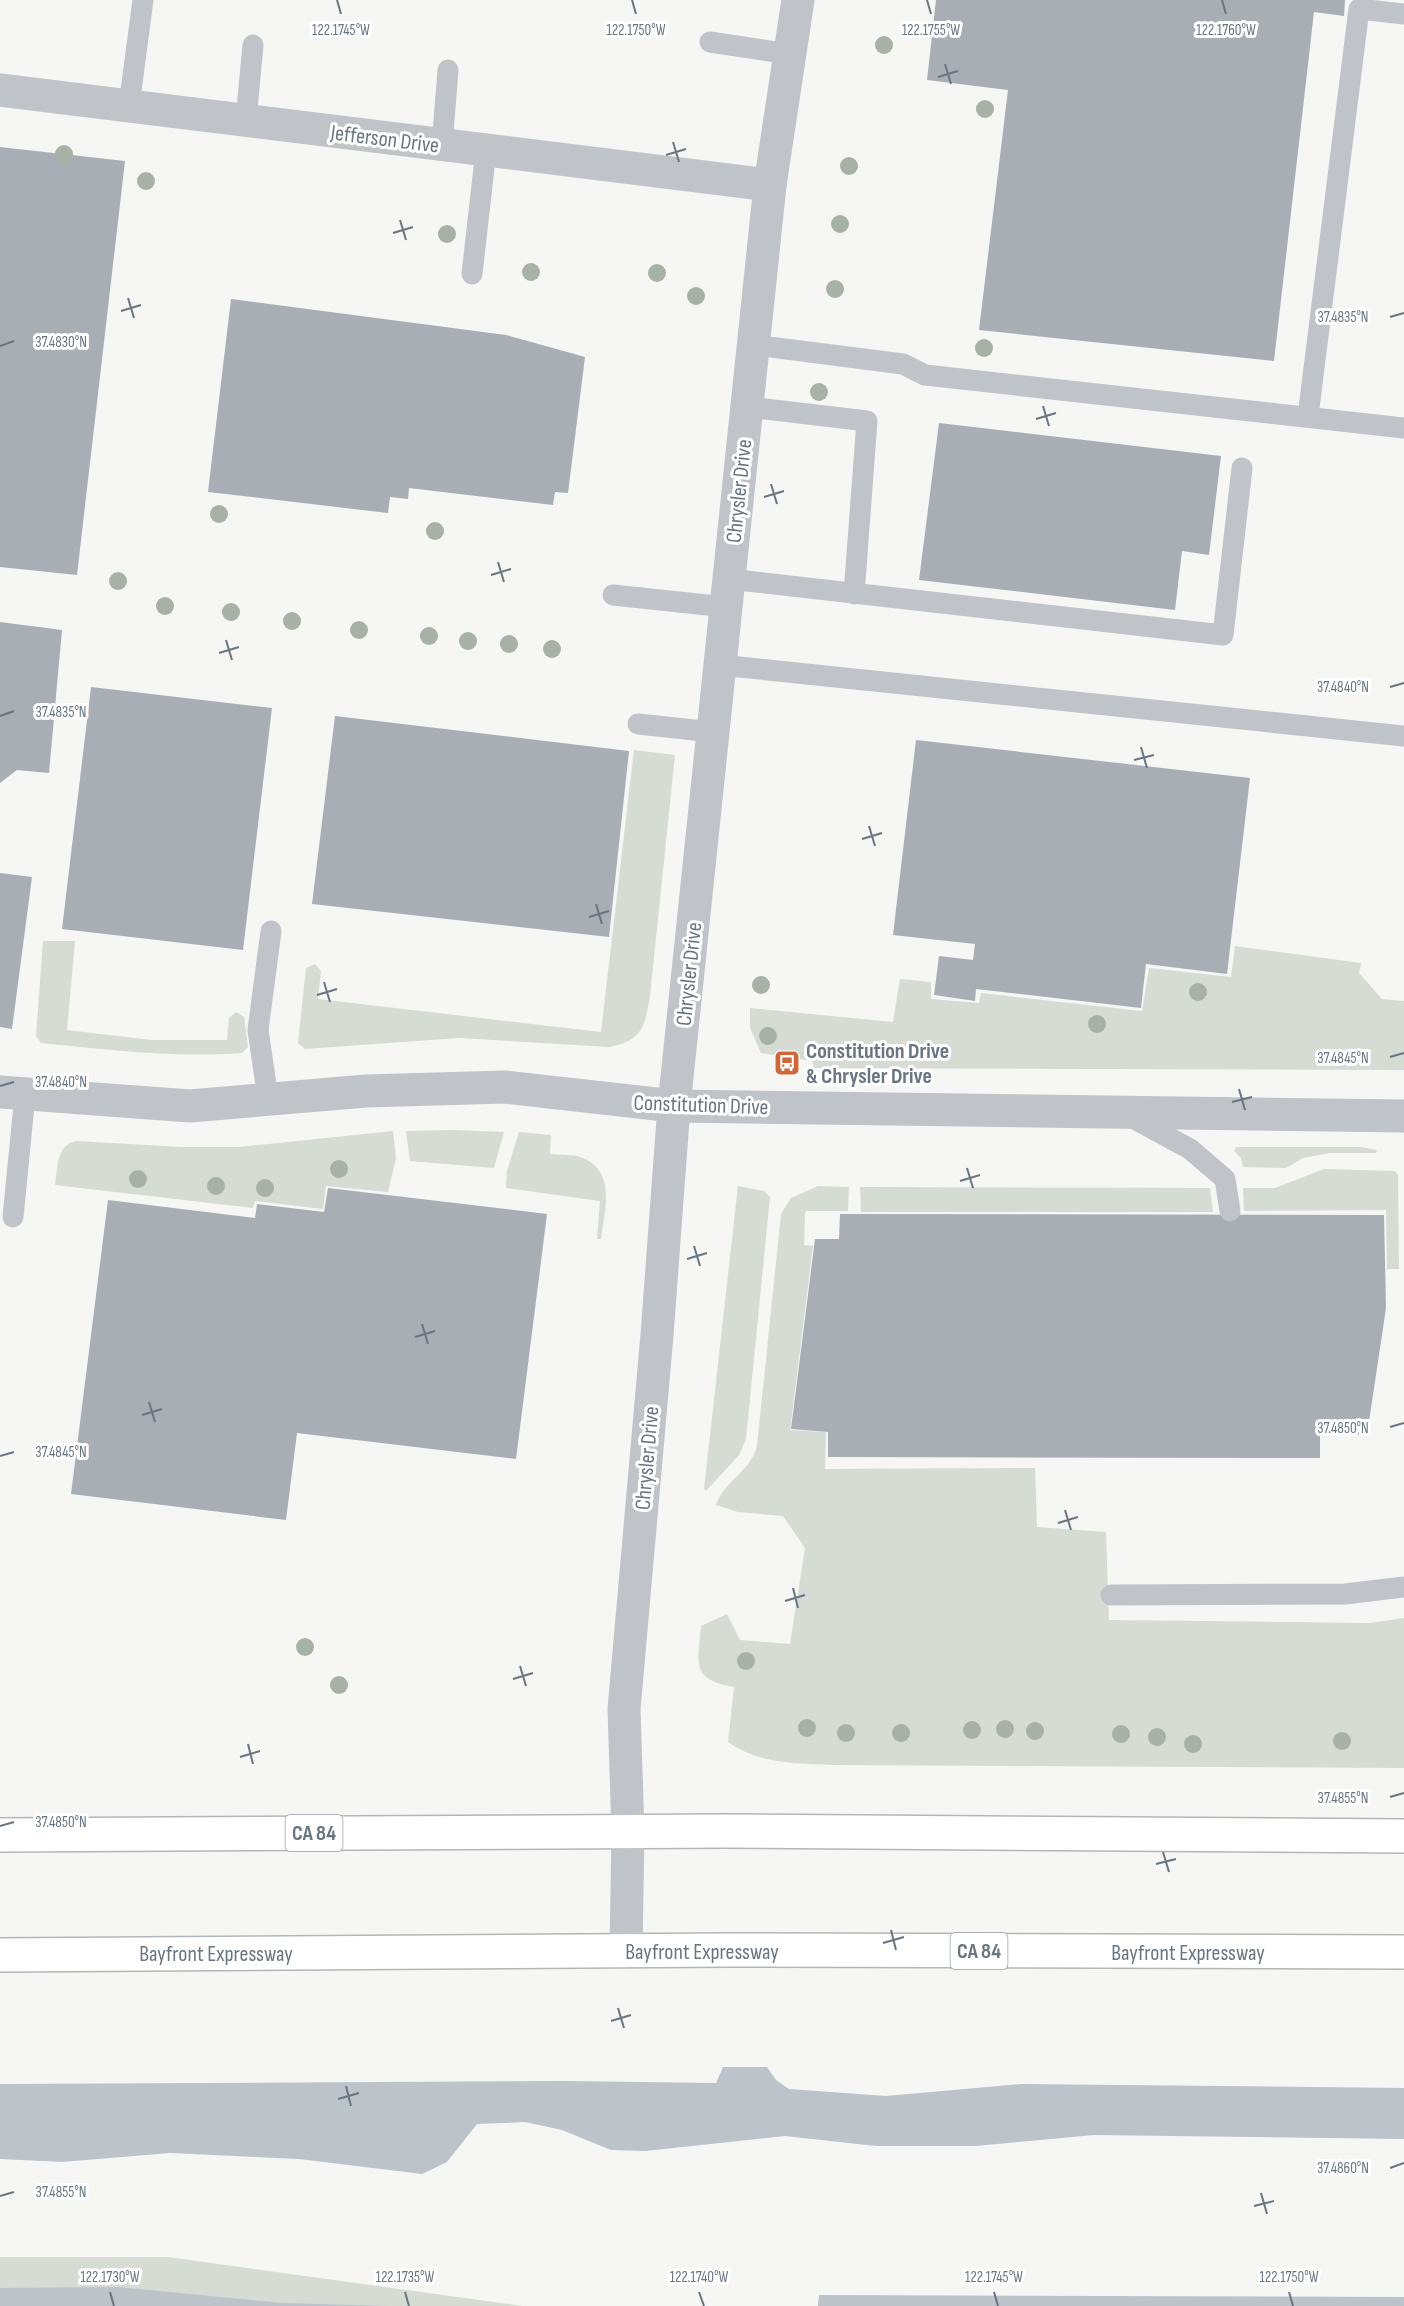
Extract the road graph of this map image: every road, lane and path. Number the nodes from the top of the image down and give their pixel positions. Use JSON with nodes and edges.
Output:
{"nodes":[{"id":1,"x":143,"y":0,"type":"edge"},
{"id":2,"x":798,"y":0,"type":"edge"},
{"id":3,"x":1404,"y":14,"type":"edge"},
{"id":4,"x":710,"y":42,"type":"dead end"},
{"id":5,"x":253,"y":45,"type":"dead end"},
{"id":6,"x":790,"y":54,"type":"junction"},
{"id":7,"x":448,"y":70,"type":"dead end"},
{"id":8,"x":0,"y":90,"type":"edge"},
{"id":9,"x":129,"y":106,"type":"junction"},
{"id":10,"x":246,"y":120,"type":"junction"},
{"id":11,"x":442,"y":145,"type":"junction"},
{"id":12,"x":486,"y":150,"type":"junction"},
{"id":13,"x":770,"y":185,"type":"junction"},
{"id":14,"x":472,"y":274,"type":"dead end"},
{"id":15,"x":754,"y":345,"type":"junction"},
{"id":16,"x":748,"y":406,"type":"junction"},
{"id":17,"x":1308,"y":416,"type":"junction"},
{"id":18,"x":1404,"y":428,"type":"edge"},
{"id":19,"x":1242,"y":468,"type":"dead end"},
{"id":20,"x":727,"y":593,"type":"junction"},
{"id":21,"x":854,"y":594,"type":"junction"},
{"id":22,"x":613,"y":595,"type":"dead end"},
{"id":23,"x":720,"y":665,"type":"junction"},
{"id":24,"x":638,"y":724,"type":"dead end"},
{"id":25,"x":713,"y":732,"type":"junction"},
{"id":26,"x":1404,"y":736,"type":"edge"},
{"id":27,"x":271,"y":931,"type":"dead end"},
{"id":28,"x":12,"y":1093,"type":"edge"},
{"id":29,"x":268,"y":1099,"type":"junction"},
{"id":30,"x":674,"y":1106,"type":"junction"},
{"id":31,"x":1121,"y":1112,"type":"junction"},
{"id":32,"x":1404,"y":1116,"type":"edge"},
{"id":33,"x":1230,"y":1211,"type":"dead end"},
{"id":34,"x":13,"y":1217,"type":"dead end"},
{"id":35,"x":1404,"y":1587,"type":"edge"},
{"id":36,"x":1111,"y":1595,"type":"dead end"},
{"id":37,"x":628,"y":1832,"type":"junction"},
{"id":38,"x":0,"y":1835,"type":"edge"},
{"id":39,"x":1404,"y":1836,"type":"edge"},
{"id":40,"x":626,"y":1952,"type":"junction"},
{"id":41,"x":1404,"y":1952,"type":"edge"},
{"id":42,"x":0,"y":1955,"type":"edge"}],
"edges":[{"from":1,"to":9,"type":"lane"},
{"from":2,"to":6,"type":"street","name":"Chrysler Drive"},
{"from":3,"to":17,"type":"lane"},
{"from":4,"to":6,"type":"lane"},
{"from":5,"to":10,"type":"lane"},
{"from":6,"to":13,"type":"street","name":"Chrysler Drive"},
{"from":7,"to":11,"type":"lane"},
{"from":8,"to":9,"type":"street","name":"Jefferson Drive"},
{"from":9,"to":10,"type":"street","name":"Jefferson Drive"},
{"from":10,"to":11,"type":"street","name":"Jefferson Drive"},
{"from":11,"to":12,"type":"street","name":"Jefferson Drive"},
{"from":12,"to":13,"type":"street","name":"Jefferson Drive"},
{"from":12,"to":14,"type":"lane"},
{"from":13,"to":15,"type":"street","name":"Chrysler Drive"},
{"from":15,"to":16,"type":"street","name":"Chrysler Drive"},
{"from":15,"to":17,"type":"lane"},
{"from":16,"to":20,"type":"street","name":"Chrysler Drive"},
{"from":16,"to":21,"type":"lane"},
{"from":17,"to":18,"type":"lane"},
{"from":19,"to":21,"type":"lane"},
{"from":20,"to":21,"type":"lane"},
{"from":20,"to":22,"type":"lane"},
{"from":20,"to":23,"type":"street","name":"Chrysler Drive"},
{"from":23,"to":25,"type":"street","name":"Chrysler Drive"},
{"from":23,"to":26,"type":"lane"},
{"from":24,"to":25,"type":"lane"},
{"from":25,"to":30,"type":"street","name":"Chrysler Drive"},
{"from":27,"to":29,"type":"lane"},
{"from":28,"to":29,"type":"street","name":"Constitution Drive"},
{"from":28,"to":34,"type":"lane"},
{"from":29,"to":30,"type":"street","name":"Constitution Drive"},
{"from":30,"to":31,"type":"street","name":"Constitution Drive"},
{"from":30,"to":37,"type":"street","name":"Chrysler Drive"},
{"from":31,"to":32,"type":"street","name":"Constitution Drive"},
{"from":31,"to":33,"type":"lane"},
{"from":35,"to":36,"type":"lane"},
{"from":37,"to":38,"type":"highway","number":"CA 84"},
{"from":37,"to":39,"type":"highway","number":"CA 84"},
{"from":37,"to":40,"type":"street","name":"Chrysler Drive"},
{"from":40,"to":41,"type":"highway","name":"Bayfront Expressway","number":"CA 84"},
{"from":40,"to":42,"type":"highway","name":"Bayfront Expressway","number":"CA 84"}]}
